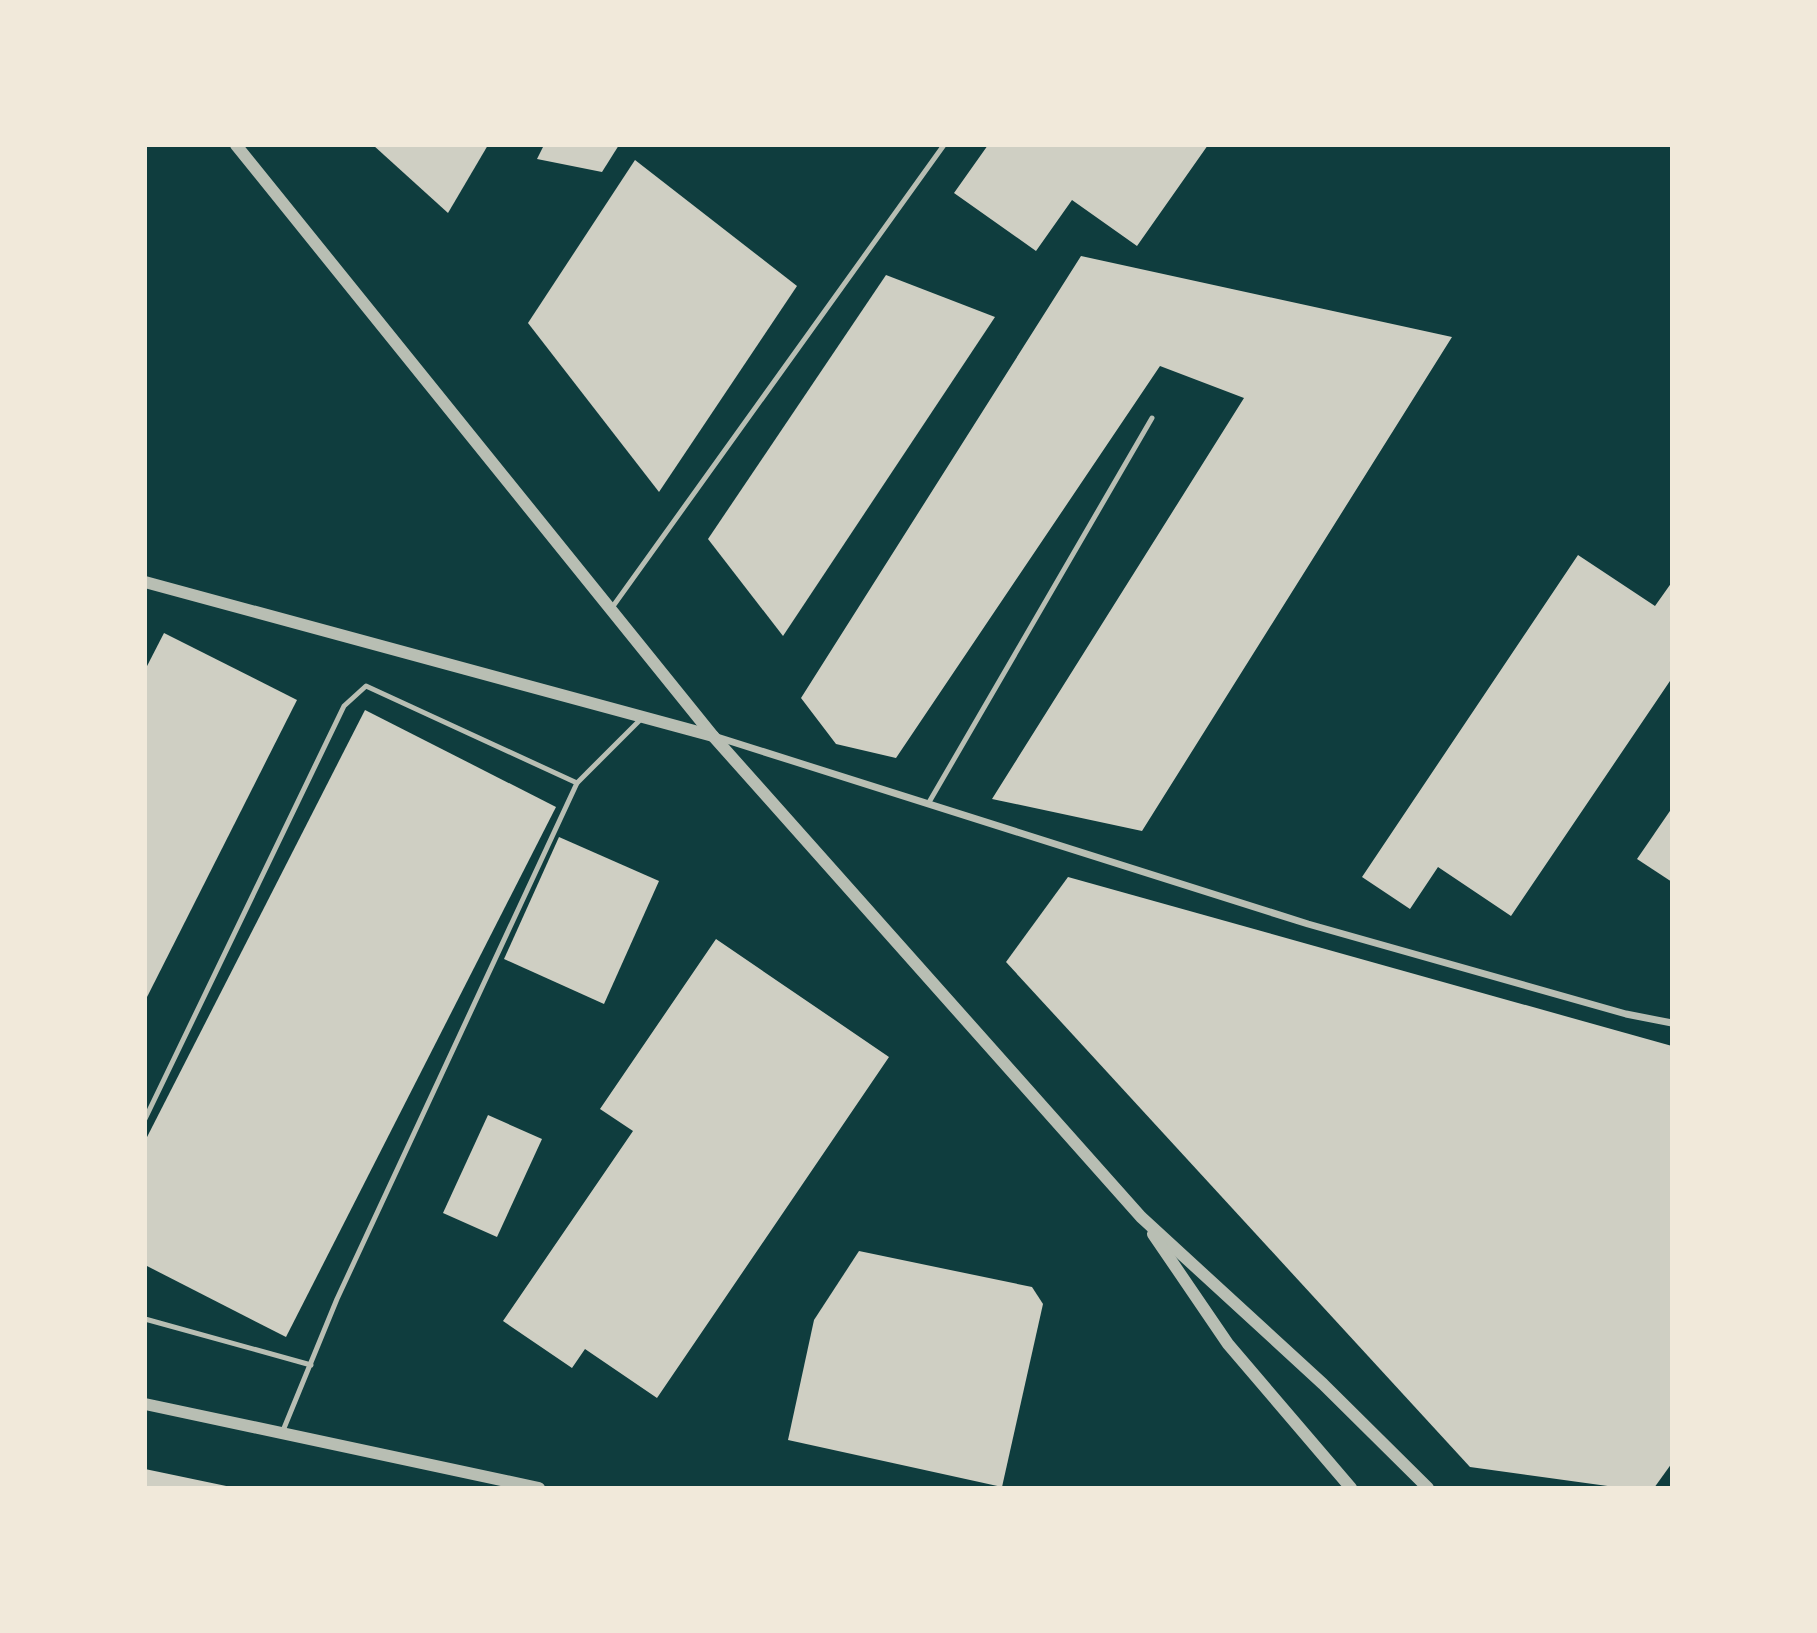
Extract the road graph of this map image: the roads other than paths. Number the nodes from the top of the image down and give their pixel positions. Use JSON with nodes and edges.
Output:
{"nodes":[{"id":1,"x":236,"y":145,"type":"edge"},
{"id":2,"x":944,"y":145,"type":"edge"},
{"id":3,"x":1152,"y":418,"type":"dead end"},
{"id":4,"x":145,"y":582,"type":"edge"},
{"id":5,"x":610,"y":611,"type":"junction"},
{"id":6,"x":643,"y":717,"type":"junction"},
{"id":7,"x":713,"y":736,"type":"junction"},
{"id":8,"x":577,"y":783,"type":"junction"},
{"id":9,"x":928,"y":804,"type":"junction"},
{"id":10,"x":1672,"y":1023,"type":"edge"},
{"id":11,"x":145,"y":1119,"type":"edge"},
{"id":12,"x":1141,"y":1217,"type":"junction"},
{"id":13,"x":145,"y":1319,"type":"edge"},
{"id":14,"x":311,"y":1365,"type":"junction"},
{"id":15,"x":145,"y":1404,"type":"edge"},
{"id":16,"x":282,"y":1433,"type":"junction"},
{"id":17,"x":539,"y":1488,"type":"edge"},
{"id":18,"x":1351,"y":1488,"type":"edge"},
{"id":19,"x":1428,"y":1488,"type":"edge"}],
"edges":[{"from":1,"to":5,"type":"street"},
{"from":2,"to":5,"type":"lane"},
{"from":3,"to":9,"type":"lane"},
{"from":4,"to":6,"type":"street"},
{"from":5,"to":7,"type":"street"},
{"from":6,"to":7,"type":"street"},
{"from":6,"to":8,"type":"lane"},
{"from":7,"to":9,"type":"street"},
{"from":7,"to":12,"type":"street"},
{"from":8,"to":11,"type":"lane"},
{"from":8,"to":14,"type":"lane"},
{"from":9,"to":10,"type":"street"},
{"from":12,"to":18,"type":"street"},
{"from":12,"to":19,"type":"street"},
{"from":13,"to":14,"type":"lane"},
{"from":14,"to":16,"type":"lane"},
{"from":15,"to":16,"type":"street"},
{"from":16,"to":17,"type":"street"}]}
